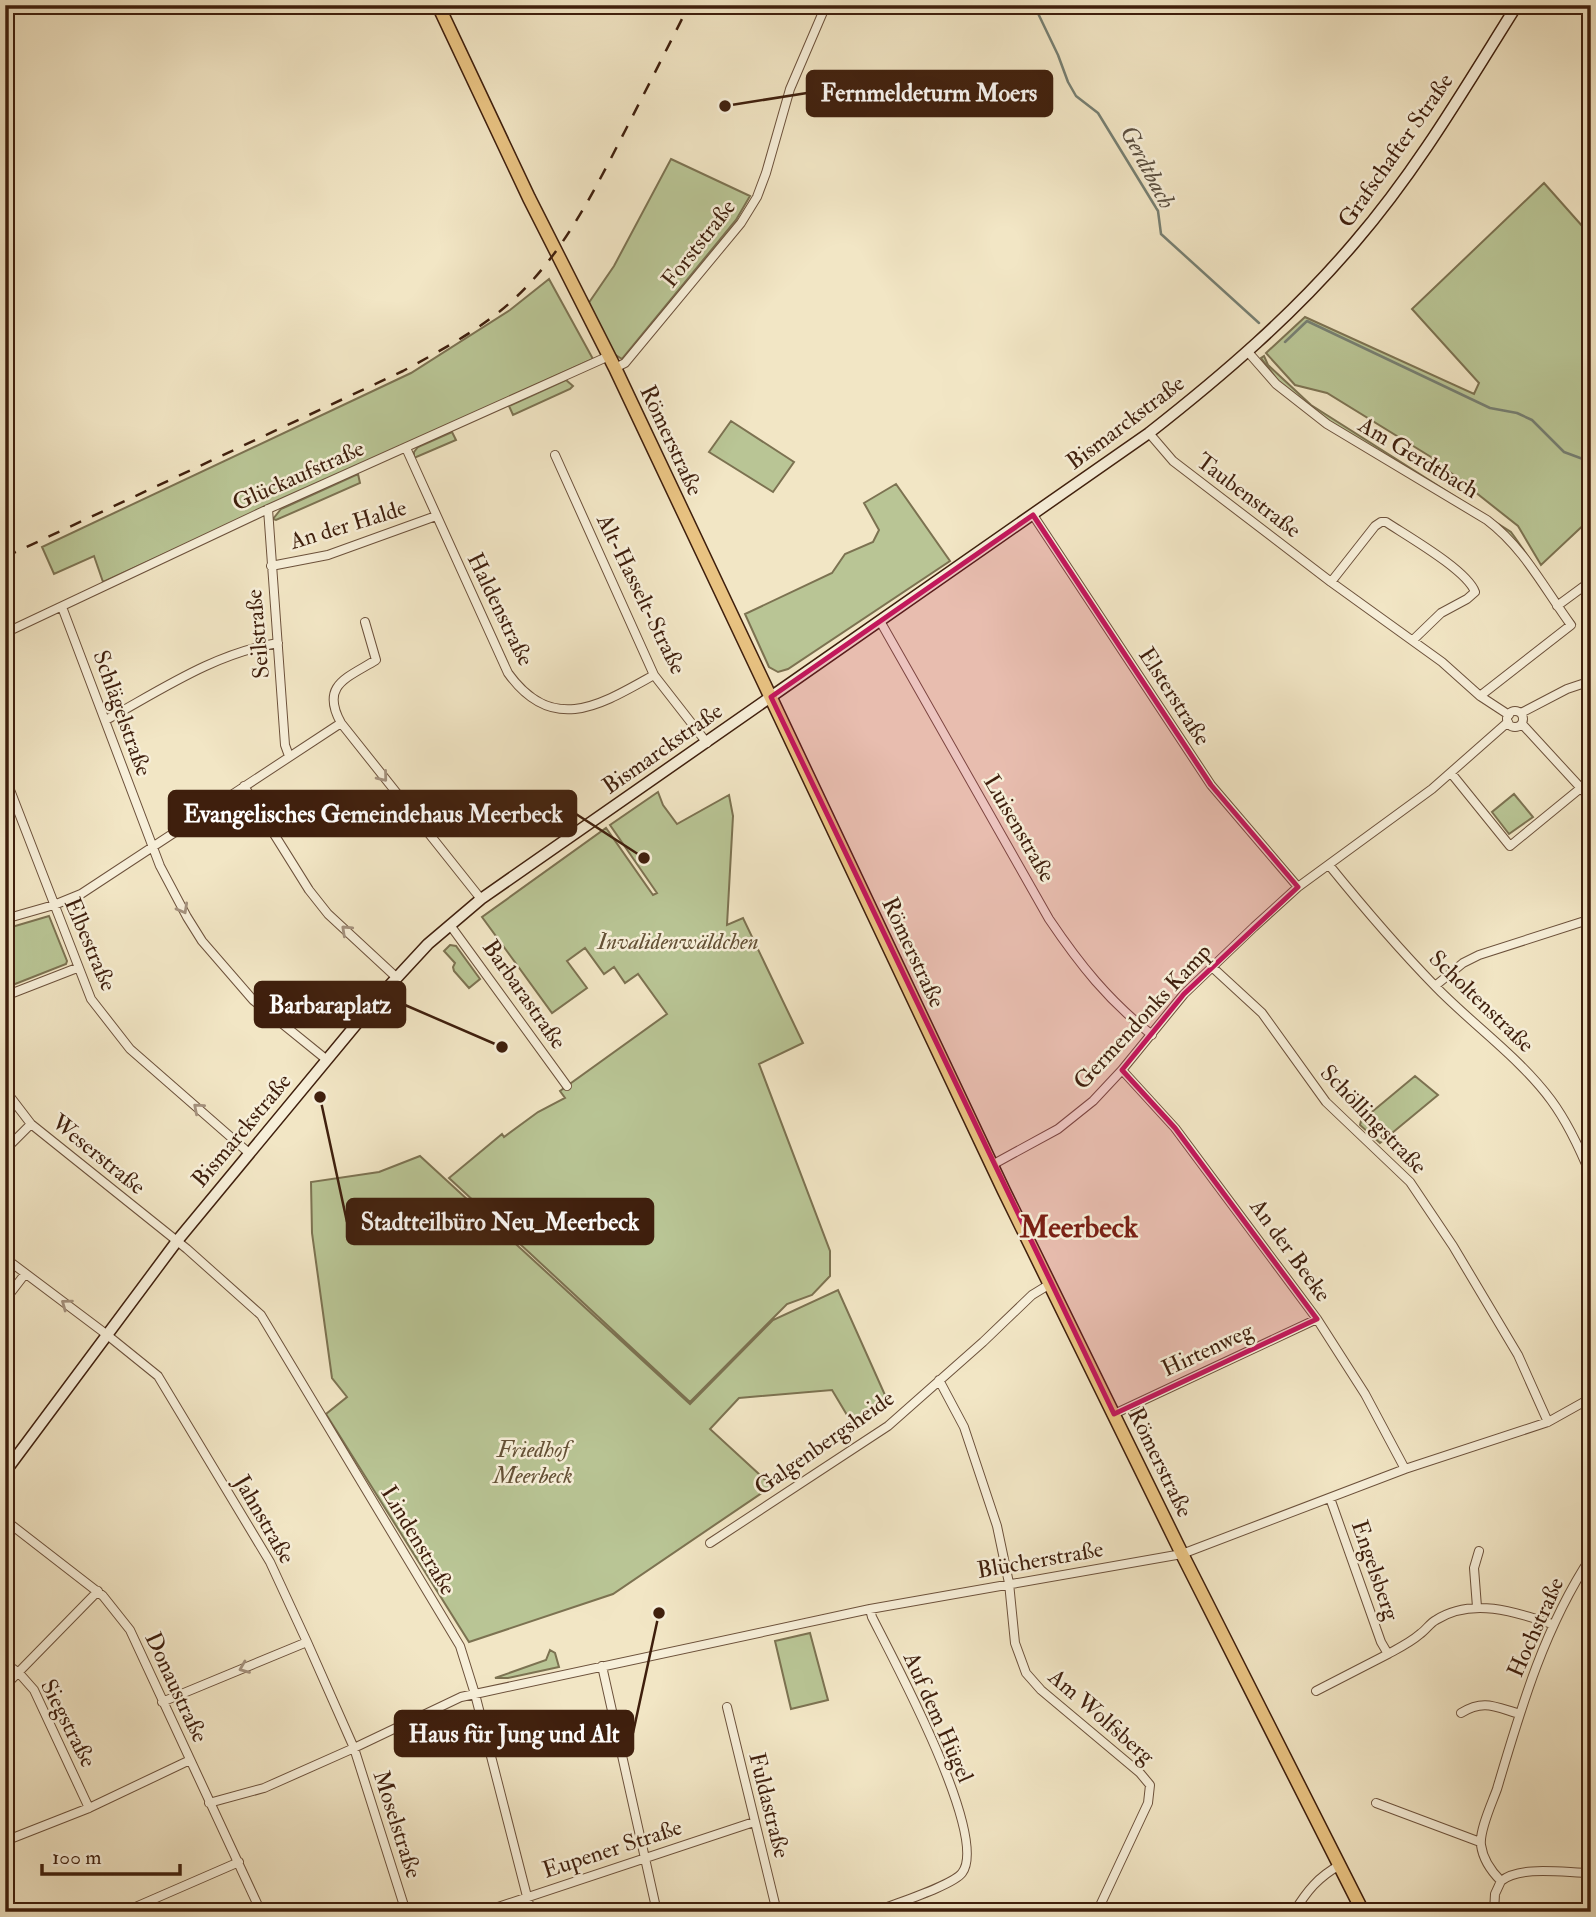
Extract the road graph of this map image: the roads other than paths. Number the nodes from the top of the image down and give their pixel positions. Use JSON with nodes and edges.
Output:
{"nodes":[{"id":1,"x":438,"y":5,"type":"edge"},
{"id":2,"x":826,"y":5,"type":"edge"},
{"id":3,"x":1517,"y":5,"type":"edge"},
{"id":4,"x":1294,"y":309,"type":"joint"},
{"id":5,"x":1248,"y":352,"type":"junction"},
{"id":6,"x":612,"y":362,"type":"junction"},
{"id":7,"x":1149,"y":433,"type":"junction"},
{"id":8,"x":406,"y":448,"type":"junction"},
{"id":9,"x":555,"y":455,"type":"dead end"},
{"id":10,"x":268,"y":509,"type":"junction"},
{"id":11,"x":1033,"y":515,"type":"junction"},
{"id":12,"x":436,"y":516,"type":"junction"},
{"id":13,"x":271,"y":566,"type":"junction"},
{"id":14,"x":1591,"y":581,"type":"edge"},
{"id":15,"x":1331,"y":582,"type":"junction"},
{"id":16,"x":1557,"y":606,"type":"junction"},
{"id":17,"x":62,"y":607,"type":"junction"},
{"id":18,"x":880,"y":621,"type":"junction"},
{"id":19,"x":365,"y":622,"type":"dead end"},
{"id":20,"x":5,"y":633,"type":"edge"},
{"id":21,"x":1413,"y":640,"type":"junction"},
{"id":22,"x":278,"y":643,"type":"junction"},
{"id":23,"x":654,"y":675,"type":"junction"},
{"id":24,"x":1591,"y":681,"type":"edge"},
{"id":25,"x":1480,"y":696,"type":"junction"},
{"id":26,"x":771,"y":697,"type":"junction"},
{"id":27,"x":1521,"y":713,"type":"junction"},
{"id":28,"x":1508,"y":718,"type":"junction"},
{"id":29,"x":106,"y":720,"type":"junction"},
{"id":30,"x":341,"y":723,"type":"junction"},
{"id":31,"x":1521,"y":724,"type":"junction"},
{"id":32,"x":706,"y":743,"type":"junction"},
{"id":33,"x":289,"y":756,"type":"junction"},
{"id":34,"x":1451,"y":773,"type":"junction"},
{"id":35,"x":5,"y":777,"type":"edge"},
{"id":36,"x":244,"y":786,"type":"junction"},
{"id":37,"x":1581,"y":788,"type":"junction"},
{"id":38,"x":1591,"y":799,"type":"edge"},
{"id":39,"x":152,"y":848,"type":"junction"},
{"id":40,"x":1329,"y":865,"type":"junction"},
{"id":41,"x":1298,"y":887,"type":"junction"},
{"id":42,"x":481,"y":899,"type":"junction"},
{"id":43,"x":54,"y":905,"type":"junction"},
{"id":44,"x":5,"y":919,"type":"edge"},
{"id":45,"x":1591,"y":919,"type":"edge"},
{"id":46,"x":450,"y":925,"type":"junction"},
{"id":47,"x":1212,"y":967,"type":"junction"},
{"id":48,"x":77,"y":968,"type":"junction"},
{"id":49,"x":396,"y":977,"type":"junction"},
{"id":50,"x":1435,"y":986,"type":"junction"},
{"id":51,"x":5,"y":996,"type":"edge"},
{"id":52,"x":1152,"y":1035,"type":"junction"},
{"id":53,"x":327,"y":1060,"type":"junction"},
{"id":54,"x":1122,"y":1070,"type":"junction"},
{"id":55,"x":567,"y":1086,"type":"dead end"},
{"id":56,"x":5,"y":1090,"type":"edge"},
{"id":57,"x":31,"y":1124,"type":"junction"},
{"id":58,"x":5,"y":1150,"type":"edge"},
{"id":59,"x":249,"y":1153,"type":"junction"},
{"id":60,"x":992,"y":1165,"type":"junction"},
{"id":61,"x":1591,"y":1176,"type":"edge"},
{"id":62,"x":177,"y":1241,"type":"junction"},
{"id":63,"x":5,"y":1258,"type":"edge"},
{"id":64,"x":25,"y":1274,"type":"junction"},
{"id":65,"x":1050,"y":1283,"type":"junction"},
{"id":66,"x":5,"y":1300,"type":"edge"},
{"id":67,"x":1317,"y":1319,"type":"junction"},
{"id":68,"x":106,"y":1334,"type":"junction"},
{"id":69,"x":939,"y":1381,"type":"junction"},
{"id":70,"x":1591,"y":1398,"type":"edge"},
{"id":71,"x":1114,"y":1413,"type":"junction"},
{"id":72,"x":1548,"y":1422,"type":"junction"},
{"id":73,"x":1405,"y":1469,"type":"junction"},
{"id":74,"x":5,"y":1472,"type":"edge"},
{"id":75,"x":1330,"y":1498,"type":"junction"},
{"id":76,"x":5,"y":1520,"type":"edge"},
{"id":77,"x":710,"y":1542,"type":"dead end"},
{"id":78,"x":1479,"y":1552,"type":"dead end"},
{"id":79,"x":1182,"y":1554,"type":"junction"},
{"id":80,"x":1591,"y":1558,"type":"edge"},
{"id":81,"x":1009,"y":1583,"type":"junction"},
{"id":82,"x":98,"y":1591,"type":"junction"},
{"id":83,"x":1477,"y":1607,"type":"junction"},
{"id":84,"x":870,"y":1609,"type":"junction"},
{"id":85,"x":1552,"y":1624,"type":"junction"},
{"id":86,"x":307,"y":1642,"type":"junction"},
{"id":87,"x":1388,"y":1654,"type":"junction"},
{"id":88,"x":5,"y":1663,"type":"edge"},
{"id":89,"x":602,"y":1666,"type":"junction"},
{"id":90,"x":19,"y":1673,"type":"junction"},
{"id":91,"x":5,"y":1686,"type":"edge"},
{"id":92,"x":1316,"y":1691,"type":"dead end"},
{"id":93,"x":475,"y":1694,"type":"junction"},
{"id":94,"x":162,"y":1702,"type":"junction"},
{"id":95,"x":727,"y":1707,"type":"dead end"},
{"id":96,"x":1461,"y":1713,"type":"dead end"},
{"id":97,"x":1520,"y":1714,"type":"junction"},
{"id":98,"x":354,"y":1748,"type":"junction"},
{"id":99,"x":190,"y":1760,"type":"junction"},
{"id":100,"x":209,"y":1803,"type":"junction"},
{"id":101,"x":1376,"y":1803,"type":"dead end"},
{"id":102,"x":89,"y":1808,"type":"junction"},
{"id":103,"x":754,"y":1822,"type":"junction"},
{"id":104,"x":5,"y":1841,"type":"edge"},
{"id":105,"x":1480,"y":1842,"type":"junction"},
{"id":106,"x":645,"y":1859,"type":"junction"},
{"id":107,"x":239,"y":1862,"type":"junction"},
{"id":108,"x":1340,"y":1865,"type":"junction"},
{"id":109,"x":1591,"y":1873,"type":"edge"},
{"id":110,"x":1501,"y":1881,"type":"junction"},
{"id":111,"x":527,"y":1896,"type":"junction"},
{"id":112,"x":124,"y":1912,"type":"edge"},
{"id":113,"x":261,"y":1912,"type":"edge"},
{"id":114,"x":406,"y":1912,"type":"edge"},
{"id":115,"x":482,"y":1912,"type":"edge"},
{"id":116,"x":531,"y":1912,"type":"edge"},
{"id":117,"x":657,"y":1912,"type":"edge"},
{"id":118,"x":777,"y":1912,"type":"edge"},
{"id":119,"x":875,"y":1912,"type":"edge"},
{"id":120,"x":1097,"y":1912,"type":"edge"},
{"id":121,"x":1294,"y":1912,"type":"edge"},
{"id":122,"x":1363,"y":1912,"type":"edge"},
{"id":123,"x":1494,"y":1912,"type":"edge"}],
"edges":[{"from":1,"to":6,"type":"main road","name":"Römerstraße"},
{"from":2,"to":6,"type":"street","name":"Forststraße"},
{"from":3,"to":4,"type":"main road","name":"Grafschafter Straße"},
{"from":4,"to":5,"type":"main road","name":"Bismarckstraße"},
{"from":5,"to":7,"type":"main road","name":"Bismarckstraße"},
{"from":5,"to":16,"type":"street","name":"Am Gerdtbach"},
{"from":6,"to":8,"type":"street","name":"Glückaufstraße"},
{"from":6,"to":26,"type":"main road","name":"Römerstraße"},
{"from":7,"to":11,"type":"main road","name":"Bismarckstraße"},
{"from":7,"to":15,"type":"street","name":"Taubenstraße"},
{"from":8,"to":10,"type":"street","name":"Glückaufstraße"},
{"from":8,"to":12,"type":"street","name":"Haldenstraße"},
{"from":9,"to":23,"type":"street","name":"Alt-Hasselt-Straße"},
{"from":10,"to":13,"type":"street","name":"Seilstraße"},
{"from":10,"to":17,"type":"street","name":"Glückaufstraße"},
{"from":11,"to":18,"type":"main road","name":"Bismarckstraße"},
{"from":11,"to":41,"type":"street","name":"Elsterstraße"},
{"from":12,"to":13,"type":"street","name":"An der Halde"},
{"from":12,"to":23,"type":"street","name":"Haldenstraße"},
{"from":13,"to":22,"type":"street","name":"Seilstraße"},
{"from":14,"to":16,"type":"street"},
{"from":15,"to":21,"type":"street","name":"Taubenstraße"},
{"from":15,"to":21,"type":"street"},
{"from":16,"to":25,"type":"street","name":"Am Gerdtbach"},
{"from":17,"to":20,"type":"street","name":"Glückaufstraße"},
{"from":17,"to":29,"type":"street","name":"Schlägelstraße"},
{"from":18,"to":26,"type":"main road","name":"Bismarckstraße"},
{"from":18,"to":52,"type":"street","name":"Luisenstraße"},
{"from":19,"to":30,"type":"street"},
{"from":21,"to":25,"type":"street","name":"Taubenstraße"},
{"from":22,"to":29,"type":"street"},
{"from":22,"to":33,"type":"street","name":"Seilstraße"},
{"from":23,"to":32,"type":"street","name":"Alt-Hasselt-Straße"},
{"from":24,"to":27,"type":"street"},
{"from":25,"to":28,"type":"street","name":"Taubenstraße"},
{"from":26,"to":32,"type":"main road","name":"Bismarckstraße"},
{"from":26,"to":60,"type":"main road","name":"Römerstraße"},
{"from":27,"to":28,"type":"street"},
{"from":27,"to":31,"type":"street"},
{"from":28,"to":31,"type":"street"},
{"from":28,"to":34,"type":"street","name":"Germendonks Kamp"},
{"from":29,"to":39,"type":"street","name":"Schlägelstraße"},
{"from":30,"to":33,"type":"street"},
{"from":30,"to":42,"type":"street","one_way":true},
{"from":31,"to":37,"type":"street"},
{"from":32,"to":42,"type":"main road","name":"Bismarckstraße"},
{"from":33,"to":36,"type":"street"},
{"from":34,"to":37,"type":"street"},
{"from":34,"to":40,"type":"street","name":"Germendonks Kamp"},
{"from":35,"to":43,"type":"street","name":"Elbestraße"},
{"from":36,"to":39,"type":"street"},
{"from":49,"to":36,"type":"street","one_way":true},
{"from":37,"to":38,"type":"street"},
{"from":39,"to":43,"type":"street"},
{"from":39,"to":53,"type":"street","name":"Schlägelstraße","one_way":true},
{"from":40,"to":41,"type":"street","name":"Germendonks Kamp"},
{"from":40,"to":50,"type":"street","name":"Scholtenstraße"},
{"from":41,"to":47,"type":"street","name":"Germendonks Kamp"},
{"from":42,"to":46,"type":"main road","name":"Bismarckstraße"},
{"from":43,"to":44,"type":"street"},
{"from":43,"to":48,"type":"street","name":"Elbestraße"},
{"from":45,"to":50,"type":"street"},
{"from":46,"to":49,"type":"main road","name":"Bismarckstraße"},
{"from":46,"to":55,"type":"street","name":"Barbarastraße"},
{"from":47,"to":52,"type":"street","name":"Germendonks Kamp"},
{"from":47,"to":72,"type":"street","name":"Schöllingstraße"},
{"from":48,"to":51,"type":"street"},
{"from":59,"to":48,"type":"street","name":"Elbestraße","one_way":true},
{"from":49,"to":53,"type":"main road","name":"Bismarckstraße"},
{"from":50,"to":61,"type":"street","name":"Scholtenstraße"},
{"from":52,"to":54,"type":"street","name":"Germendonks Kamp"},
{"from":53,"to":59,"type":"main road","name":"Bismarckstraße"},
{"from":54,"to":60,"type":"street","name":"Germendonks Kamp"},
{"from":54,"to":67,"type":"street","name":"An der Beeke"},
{"from":56,"to":57,"type":"street","name":"Weserstraße"},
{"from":57,"to":58,"type":"street"},
{"from":57,"to":62,"type":"street","name":"Weserstraße"},
{"from":59,"to":62,"type":"main road","name":"Bismarckstraße"},
{"from":60,"to":65,"type":"main road","name":"Römerstraße"},
{"from":62,"to":68,"type":"main road","name":"Bismarckstraße"},
{"from":62,"to":93,"type":"street","name":"Lindenstraße"},
{"from":63,"to":64,"type":"street","name":"Jahnstraße"},
{"from":64,"to":66,"type":"street"},
{"from":68,"to":64,"type":"street","name":"Jahnstraße","one_way":true},
{"from":65,"to":69,"type":"street","name":"Galgenbergsheide"},
{"from":65,"to":71,"type":"main road","name":"Römerstraße"},
{"from":67,"to":71,"type":"street","name":"Hirtenweg"},
{"from":67,"to":73,"type":"street","name":"An der Beeke"},
{"from":68,"to":74,"type":"main road","name":"Bismarckstraße"},
{"from":68,"to":86,"type":"street","name":"Jahnstraße"},
{"from":69,"to":77,"type":"street","name":"Galgenbergsheide"},
{"from":69,"to":81,"type":"street"},
{"from":70,"to":72,"type":"street","name":"Blücherstraße"},
{"from":71,"to":79,"type":"main road","name":"Römerstraße"},
{"from":72,"to":73,"type":"street","name":"Blücherstraße"},
{"from":73,"to":75,"type":"street","name":"Blücherstraße"},
{"from":75,"to":79,"type":"street","name":"Blücherstraße"},
{"from":75,"to":87,"type":"street","name":"Engelsberg"},
{"from":76,"to":82,"type":"street","name":"Donaustraße"},
{"from":78,"to":83,"type":"street"},
{"from":79,"to":81,"type":"street","name":"Blücherstraße"},
{"from":79,"to":108,"type":"main road","name":"Römerstraße"},
{"from":80,"to":85,"type":"street","name":"Hochstraße"},
{"from":81,"to":84,"type":"street","name":"Blücherstraße"},
{"from":81,"to":120,"type":"street","name":"Am Wolfsberg"},
{"from":82,"to":90,"type":"street"},
{"from":82,"to":94,"type":"street","name":"Donaustraße"},
{"from":83,"to":85,"type":"street","name":"Engelsberg"},
{"from":83,"to":87,"type":"street","name":"Engelsberg"},
{"from":84,"to":89,"type":"street","name":"Blücherstraße"},
{"from":84,"to":119,"type":"street","name":"Auf dem Hügel"},
{"from":85,"to":97,"type":"street","name":"Hochstraße"},
{"from":86,"to":94,"type":"street","one_way":true},
{"from":86,"to":98,"type":"street","name":"Jahnstraße"},
{"from":87,"to":92,"type":"street","name":"Engelsberg"},
{"from":88,"to":90,"type":"street","name":"Siegstraße"},
{"from":89,"to":93,"type":"street","name":"Blücherstraße"},
{"from":89,"to":106,"type":"street"},
{"from":90,"to":91,"type":"street"},
{"from":90,"to":102,"type":"street","name":"Siegstraße"},
{"from":93,"to":98,"type":"street","name":"Blücherstraße"},
{"from":93,"to":111,"type":"street","name":"Lindenstraße"},
{"from":94,"to":99,"type":"street","name":"Donaustraße"},
{"from":95,"to":103,"type":"street","name":"Fuldastraße"},
{"from":96,"to":97,"type":"street","name":"Hochstraße"},
{"from":97,"to":105,"type":"street","name":"Hochstraße"},
{"from":98,"to":100,"type":"street","name":"Blücherstraße"},
{"from":98,"to":114,"type":"street","name":"Moselstraße"},
{"from":99,"to":100,"type":"street","name":"Donaustraße"},
{"from":99,"to":102,"type":"street"},
{"from":100,"to":107,"type":"street","name":"Donaustraße"},
{"from":101,"to":105,"type":"street"},
{"from":102,"to":104,"type":"street"},
{"from":103,"to":106,"type":"street","name":"Eupener Straße"},
{"from":103,"to":118,"type":"street","name":"Fuldastraße"},
{"from":105,"to":110,"type":"street"},
{"from":106,"to":111,"type":"street","name":"Eupener Straße"},
{"from":106,"to":117,"type":"street"},
{"from":107,"to":112,"type":"street"},
{"from":107,"to":113,"type":"street","name":"Donaustraße"},
{"from":108,"to":121,"type":"street"},
{"from":108,"to":122,"type":"main road","name":"Römerstraße"},
{"from":109,"to":110,"type":"street"},
{"from":110,"to":123,"type":"street"},
{"from":111,"to":115,"type":"street","name":"Eupener Straße"},
{"from":111,"to":116,"type":"street","name":"Lindenstraße"}]}
